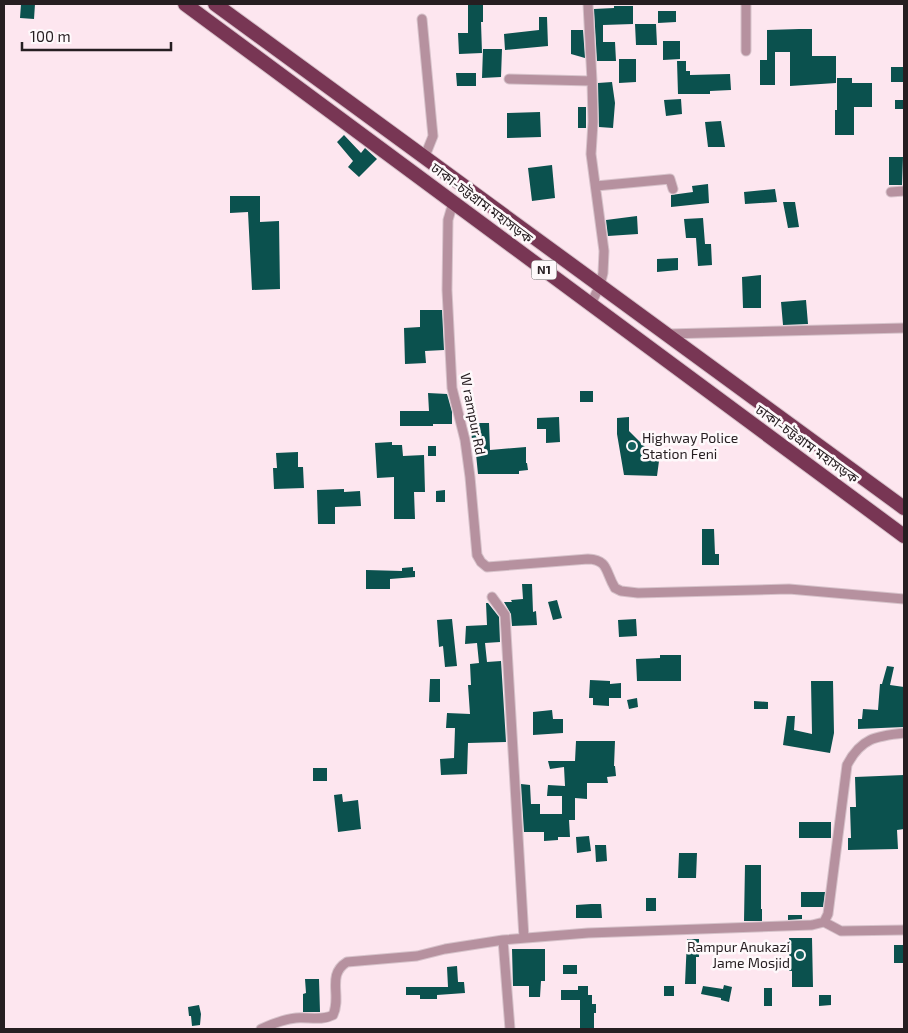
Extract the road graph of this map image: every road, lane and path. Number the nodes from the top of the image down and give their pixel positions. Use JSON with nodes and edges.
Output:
{"nodes":[{"id":1,"x":185,"y":4,"type":"edge"},
{"id":2,"x":215,"y":4,"type":"edge"},
{"id":3,"x":588,"y":4,"type":"edge"},
{"id":4,"x":746,"y":4,"type":"edge"},
{"id":5,"x":422,"y":19,"type":"dead end"},
{"id":6,"x":746,"y":52,"type":"dead end"},
{"id":7,"x":509,"y":79,"type":"dead end"},
{"id":8,"x":592,"y":81,"type":"junction"},
{"id":9,"x":425,"y":156,"type":"junction"},
{"id":10,"x":596,"y":186,"type":"junction"},
{"id":11,"x":673,"y":189,"type":"dead end"},
{"id":12,"x":904,"y":191,"type":"edge"},
{"id":13,"x":891,"y":192,"type":"dead end"},
{"id":14,"x":453,"y":203,"type":"junction"},
{"id":15,"x":600,"y":286,"type":"junction"},
{"id":16,"x":591,"y":304,"type":"junction"},
{"id":17,"x":904,"y":328,"type":"edge"},
{"id":18,"x":667,"y":334,"type":"junction"},
{"id":19,"x":904,"y":508,"type":"edge"},
{"id":20,"x":904,"y":536,"type":"edge"},
{"id":21,"x":492,"y":597,"type":"dead end"},
{"id":22,"x":904,"y":599,"type":"edge"},
{"id":23,"x":904,"y":733,"type":"edge"},
{"id":24,"x":824,"y":922,"type":"junction"},
{"id":25,"x":904,"y":930,"type":"edge"},
{"id":26,"x":524,"y":938,"type":"junction"},
{"id":27,"x":503,"y":940,"type":"junction"},
{"id":28,"x":261,"y":1029,"type":"edge"},
{"id":29,"x":510,"y":1029,"type":"edge"}],
"edges":[{"from":1,"to":14,"type":"highway","name":"ঢাকা-চট্টগ্রাম মহাসড়ক","number":"N1"},
{"from":2,"to":9,"type":"highway","name":"ঢাকা-চট্টগ্রাম মহাসড়ক","number":"N1"},
{"from":3,"to":8,"type":"street"},
{"from":4,"to":6,"type":"street"},
{"from":5,"to":9,"type":"street"},
{"from":7,"to":8,"type":"street"},
{"from":8,"to":10,"type":"street"},
{"from":9,"to":15,"type":"highway","name":"ঢাকা-চট্টগ্রাম মহাসড়ক","number":"N1"},
{"from":10,"to":11,"type":"street"},
{"from":10,"to":15,"type":"street"},
{"from":12,"to":13,"type":"street"},
{"from":14,"to":16,"type":"highway","name":"ঢাকা-চট্টগ্রাম মহাসড়ক","number":"N1"},
{"from":14,"to":22,"type":"street","name":"W rampur Rd"},
{"from":15,"to":16,"type":"street"},
{"from":15,"to":18,"type":"highway","name":"ঢাকা-চট্টগ্রাম মহাসড়ক","number":"N1"},
{"from":16,"to":20,"type":"highway","name":"ঢাকা-চট্টগ্রাম মহাসড়ক","number":"N1"},
{"from":17,"to":18,"type":"street"},
{"from":18,"to":19,"type":"highway","name":"ঢাকা-চট্টগ্রাম মহাসড়ক","number":"N1"},
{"from":21,"to":26,"type":"street"},
{"from":23,"to":24,"type":"street"},
{"from":24,"to":25,"type":"street"},
{"from":24,"to":26,"type":"street"},
{"from":26,"to":27,"type":"street"},
{"from":27,"to":28,"type":"street"},
{"from":27,"to":29,"type":"street"}]}
